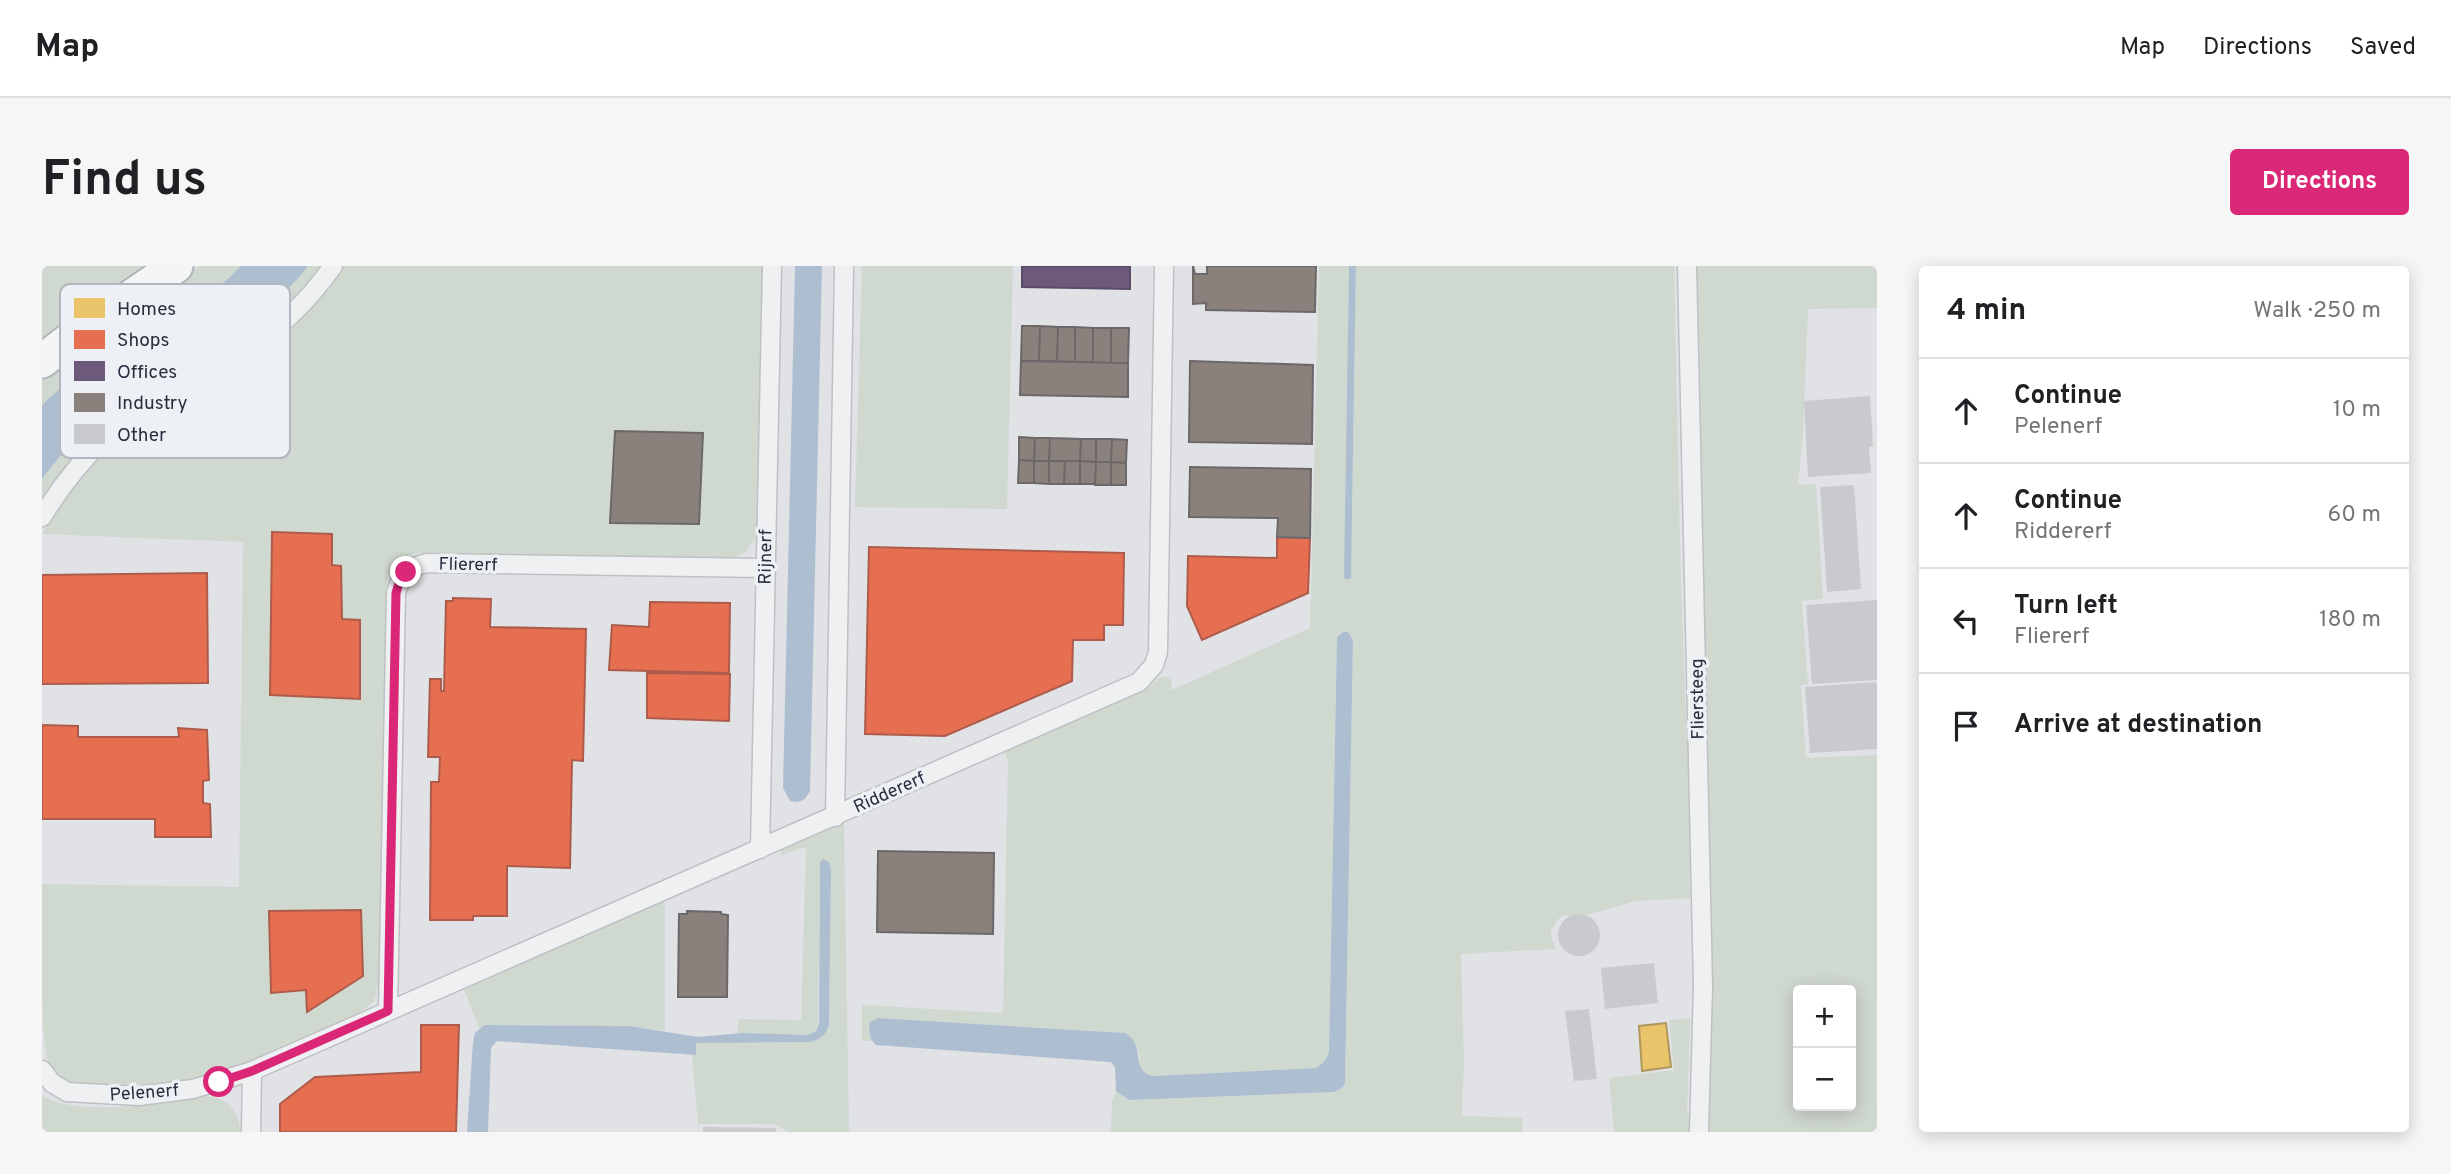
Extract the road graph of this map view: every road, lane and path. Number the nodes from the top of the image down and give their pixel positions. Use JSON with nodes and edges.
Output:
{"nodes":[{"id":1,"x":176,"y":266,"type":"edge"},
{"id":2,"x":333,"y":266,"type":"edge"},
{"id":3,"x":772,"y":266,"type":"edge"},
{"id":4,"x":844,"y":266,"type":"edge"},
{"id":5,"x":1164,"y":266,"type":"edge"},
{"id":6,"x":1687,"y":266,"type":"edge"},
{"id":7,"x":150,"y":284,"type":"edge"},
{"id":8,"x":290,"y":315,"type":"edge"},
{"id":9,"x":60,"y":347,"type":"edge"},
{"id":10,"x":42,"y":361,"type":"edge"},
{"id":11,"x":85,"y":458,"type":"edge"},
{"id":12,"x":42,"y":517,"type":"edge"},
{"id":13,"x":765,"y":568,"type":"junction"},
{"id":14,"x":835,"y":817,"type":"junction"},
{"id":15,"x":760,"y":849,"type":"junction"},
{"id":16,"x":388,"y":1011,"type":"junction"},
{"id":17,"x":42,"y":1070,"type":"edge"},
{"id":18,"x":252,"y":1071,"type":"junction"},
{"id":19,"x":251,"y":1132,"type":"edge"},
{"id":20,"x":1699,"y":1132,"type":"edge"}],
"edges":[{"from":1,"to":7,"type":"highway"},
{"from":2,"to":8,"type":"street"},
{"from":3,"to":13,"type":"street","name":"Rijnerf"},
{"from":4,"to":14,"type":"street"},
{"from":5,"to":14,"type":"street","name":"Riddererf"},
{"from":6,"to":20,"type":"street","name":"Fliersteeg"},
{"from":9,"to":10,"type":"highway"},
{"from":11,"to":12,"type":"street"},
{"from":13,"to":15,"type":"street","name":"Rijnerf"},
{"from":13,"to":16,"type":"street","name":"Fliererf"},
{"from":14,"to":15,"type":"street","name":"Riddererf"},
{"from":15,"to":16,"type":"street","name":"Riddererf"},
{"from":16,"to":18,"type":"street","name":"Riddererf"},
{"from":17,"to":18,"type":"street","name":"Pelenerf"},
{"from":18,"to":19,"type":"street"}]}
